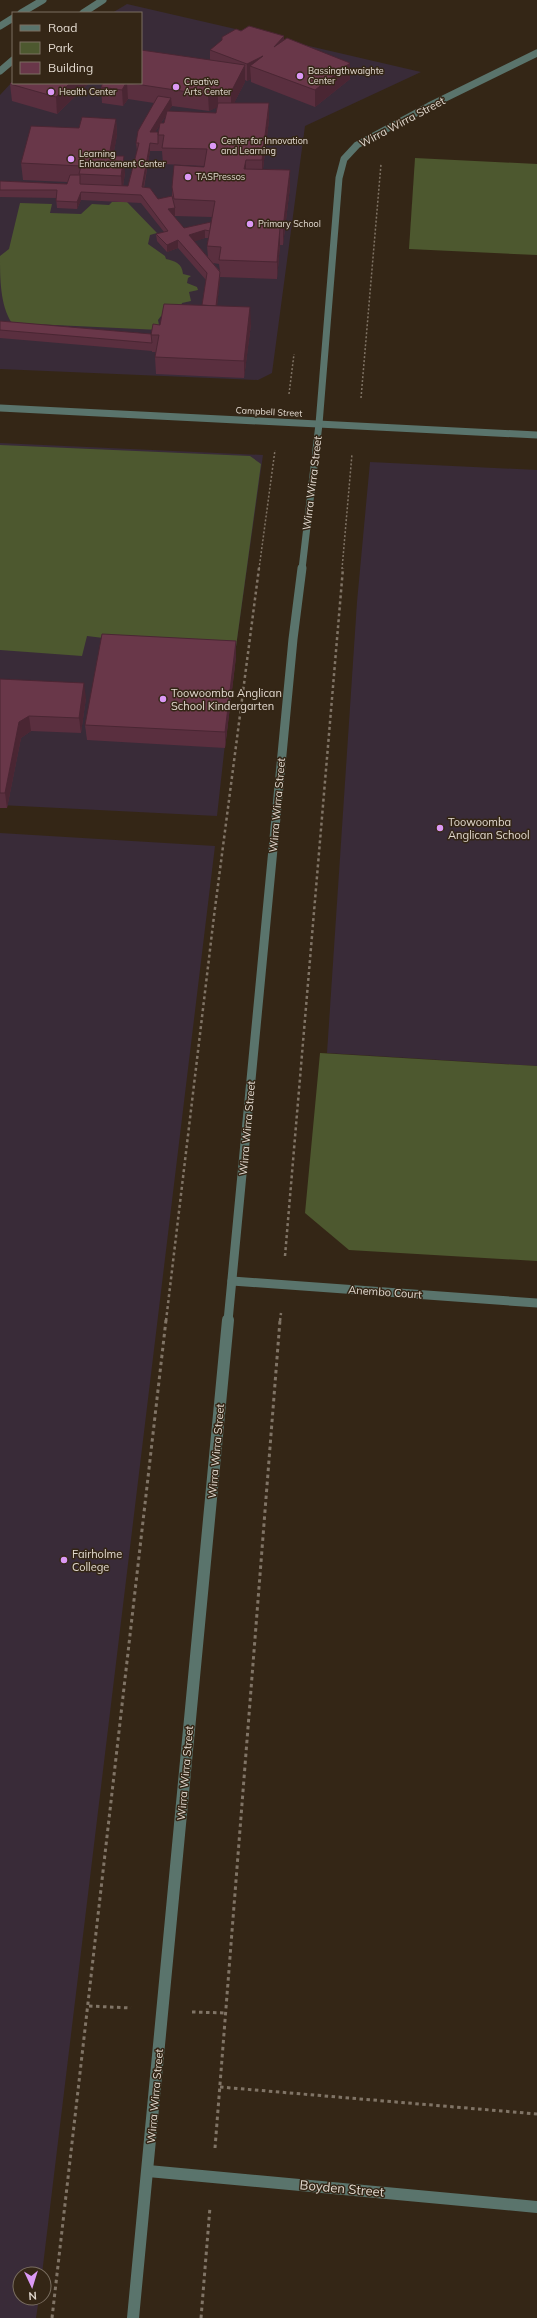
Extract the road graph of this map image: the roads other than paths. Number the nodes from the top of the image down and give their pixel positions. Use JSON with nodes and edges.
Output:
{"nodes":[{"id":1,"x":43,"y":0,"type":"edge"},
{"id":2,"x":103,"y":0,"type":"edge"},
{"id":3,"x":23,"y":12,"type":"edge"},
{"id":4,"x":85,"y":12,"type":"edge"},
{"id":5,"x":12,"y":19,"type":"edge"},
{"id":6,"x":0,"y":26,"type":"edge"},
{"id":7,"x":537,"y":53,"type":"edge"},
{"id":8,"x":12,"y":61,"type":"edge"},
{"id":9,"x":0,"y":71,"type":"edge"},
{"id":10,"x":0,"y":408,"type":"edge"},
{"id":11,"x":319,"y":424,"type":"junction"},
{"id":12,"x":537,"y":435,"type":"edge"},
{"id":13,"x":232,"y":1281,"type":"junction"},
{"id":14,"x":537,"y":1303,"type":"edge"},
{"id":15,"x":148,"y":2171,"type":"junction"},
{"id":16,"x":537,"y":2207,"type":"edge"},
{"id":17,"x":133,"y":2318,"type":"edge"}],
"edges":[{"from":1,"to":3,"type":"street"},
{"from":2,"to":4,"type":"street"},
{"from":5,"to":6,"type":"street"},
{"from":7,"to":11,"type":"street","name":"Wirra Wirra Street"},
{"from":8,"to":9,"type":"street"},
{"from":10,"to":11,"type":"street","name":"Campbell Street"},
{"from":11,"to":12,"type":"street","name":"Campbell Street"},
{"from":11,"to":13,"type":"street","name":"Wirra Wirra Street"},
{"from":13,"to":14,"type":"street","name":"Anembo Court"},
{"from":13,"to":15,"type":"street","name":"Wirra Wirra Street"},
{"from":15,"to":16,"type":"street","name":"Boyden Street"},
{"from":15,"to":17,"type":"street","name":"Wirra Wirra Street"}]}
